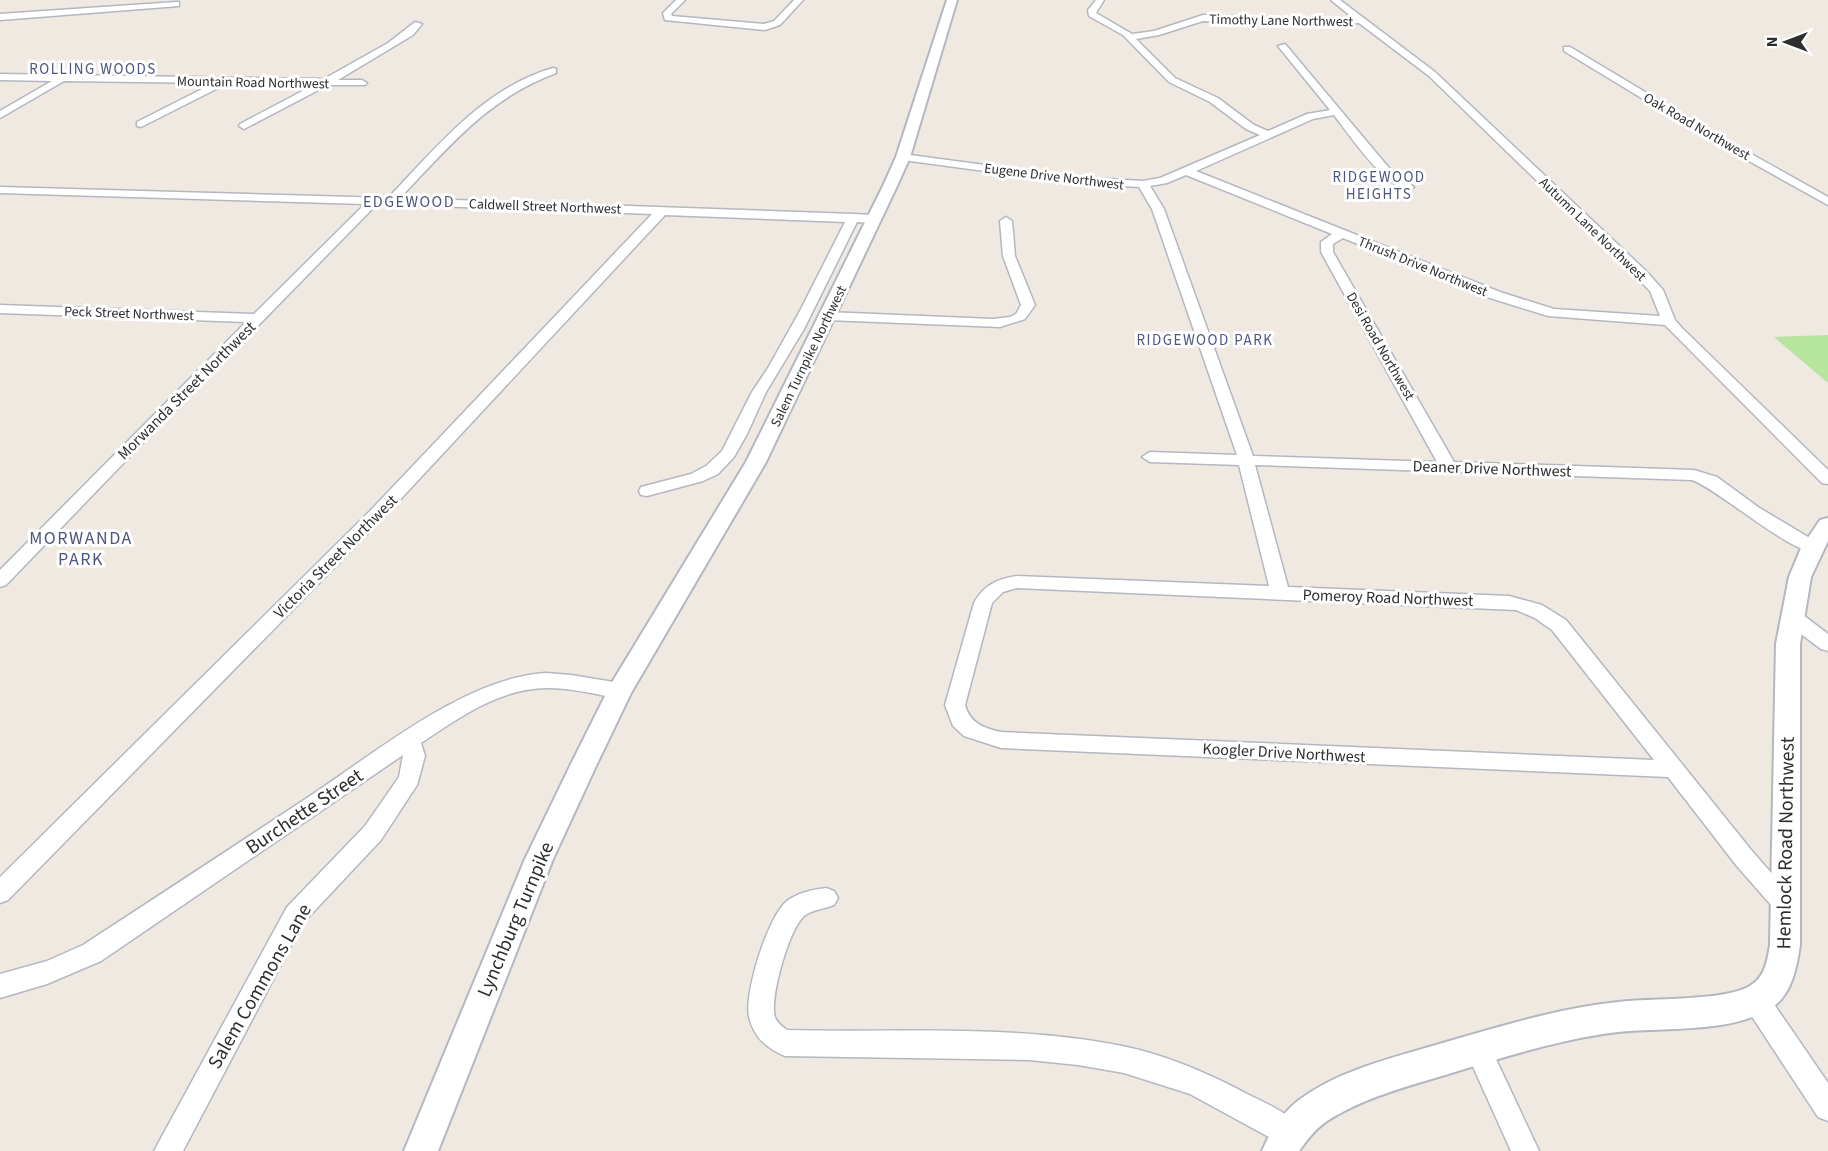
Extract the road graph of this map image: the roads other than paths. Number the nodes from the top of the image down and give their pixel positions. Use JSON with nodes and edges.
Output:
{"nodes":[{"id":1,"x":60,"y":0,"type":"edge"},
{"id":2,"x":799,"y":0,"type":"edge"},
{"id":3,"x":952,"y":0,"type":"edge"},
{"id":4,"x":1100,"y":0,"type":"edge"},
{"id":5,"x":1335,"y":0,"type":"edge"},
{"id":6,"x":681,"y":1,"type":"edge"},
{"id":7,"x":176,"y":4,"type":"dead end"},
{"id":8,"x":51,"y":13,"type":"junction"},
{"id":9,"x":0,"y":17,"type":"edge"},
{"id":10,"x":1362,"y":20,"type":"junction"},
{"id":11,"x":43,"y":22,"type":"dead end"},
{"id":12,"x":418,"y":24,"type":"dead end"},
{"id":13,"x":1131,"y":37,"type":"junction"},
{"id":14,"x":1282,"y":46,"type":"dead end"},
{"id":15,"x":1567,"y":49,"type":"dead end"},
{"id":16,"x":553,"y":71,"type":"dead end"},
{"id":17,"x":0,"y":77,"type":"edge"},
{"id":18,"x":61,"y":79,"type":"junction"},
{"id":19,"x":224,"y":82,"type":"junction"},
{"id":20,"x":324,"y":83,"type":"junction"},
{"id":21,"x":362,"y":83,"type":"dead end"},
{"id":22,"x":1337,"y":112,"type":"junction"},
{"id":23,"x":0,"y":115,"type":"edge"},
{"id":24,"x":141,"y":124,"type":"dead end"},
{"id":25,"x":244,"y":126,"type":"dead end"},
{"id":26,"x":1267,"y":134,"type":"junction"},
{"id":27,"x":903,"y":157,"type":"junction"},
{"id":28,"x":1186,"y":171,"type":"junction"},
{"id":29,"x":1143,"y":184,"type":"junction"},
{"id":30,"x":1407,"y":188,"type":"dead end"},
{"id":31,"x":0,"y":190,"type":"edge"},
{"id":32,"x":375,"y":200,"type":"junction"},
{"id":33,"x":391,"y":201,"type":"junction"},
{"id":34,"x":1828,"y":202,"type":"edge"},
{"id":35,"x":662,"y":210,"type":"junction"},
{"id":36,"x":853,"y":218,"type":"junction"},
{"id":37,"x":874,"y":219,"type":"junction"},
{"id":38,"x":1006,"y":221,"type":"dead end"},
{"id":39,"x":1343,"y":233,"type":"junction"},
{"id":40,"x":0,"y":309,"type":"edge"},
{"id":41,"x":827,"y":316,"type":"junction"},
{"id":42,"x":258,"y":318,"type":"junction"},
{"id":43,"x":1669,"y":321,"type":"junction"},
{"id":44,"x":1150,"y":457,"type":"dead end"},
{"id":45,"x":1245,"y":460,"type":"junction"},
{"id":46,"x":1448,"y":466,"type":"junction"},
{"id":47,"x":1828,"y":479,"type":"edge"},
{"id":48,"x":647,"y":491,"type":"dead end"},
{"id":49,"x":1820,"y":536,"type":"edge"},
{"id":50,"x":0,"y":581,"type":"edge"},
{"id":51,"x":1280,"y":592,"type":"junction"},
{"id":52,"x":1792,"y":617,"type":"junction"},
{"id":53,"x":1828,"y":633,"type":"edge"},
{"id":54,"x":1828,"y":644,"type":"edge"},
{"id":55,"x":620,"y":691,"type":"junction"},
{"id":56,"x":410,"y":741,"type":"junction"},
{"id":57,"x":1671,"y":768,"type":"junction"},
{"id":58,"x":0,"y":894,"type":"edge"},
{"id":59,"x":826,"y":898,"type":"dead end"},
{"id":60,"x":1786,"y":906,"type":"junction"},
{"id":61,"x":0,"y":986,"type":"edge"},
{"id":62,"x":1756,"y":1000,"type":"junction"},
{"id":63,"x":1478,"y":1049,"type":"junction"},
{"id":64,"x":1828,"y":1107,"type":"edge"},
{"id":65,"x":1284,"y":1142,"type":"edge"},
{"id":66,"x":168,"y":1151,"type":"edge"},
{"id":67,"x":421,"y":1151,"type":"edge"},
{"id":68,"x":1525,"y":1151,"type":"edge"}],
"edges":[{"from":1,"to":8,"type":"street"},
{"from":2,"to":6,"type":"street"},
{"from":3,"to":27,"type":"street","name":"Salem Turnpike Northwest"},
{"from":4,"to":13,"type":"street"},
{"from":5,"to":10,"type":"street","name":"Autumn Lane Northwest"},
{"from":7,"to":8,"type":"street"},
{"from":8,"to":9,"type":"street"},
{"from":8,"to":11,"type":"street"},
{"from":10,"to":13,"type":"street","name":"Timothy Lane Northwest"},
{"from":10,"to":43,"type":"street","name":"Autumn Lane Northwest"},
{"from":12,"to":20,"type":"street"},
{"from":13,"to":26,"type":"street"},
{"from":14,"to":22,"type":"street"},
{"from":15,"to":34,"type":"street","name":"Oak Road Northwest"},
{"from":16,"to":33,"type":"street"},
{"from":17,"to":18,"type":"street","name":"Mountain Road Northwest"},
{"from":18,"to":19,"type":"street","name":"Mountain Road Northwest"},
{"from":18,"to":23,"type":"street"},
{"from":19,"to":20,"type":"street","name":"Mountain Road Northwest"},
{"from":19,"to":24,"type":"street"},
{"from":20,"to":21,"type":"street","name":"Mountain Road Northwest"},
{"from":20,"to":25,"type":"street"},
{"from":22,"to":26,"type":"street","name":"Eugene Drive Northwest"},
{"from":22,"to":30,"type":"street"},
{"from":26,"to":28,"type":"street","name":"Eugene Drive Northwest"},
{"from":27,"to":29,"type":"street","name":"Eugene Drive Northwest"},
{"from":27,"to":37,"type":"street","name":"Salem Turnpike Northwest"},
{"from":28,"to":29,"type":"street","name":"Eugene Drive Northwest"},
{"from":28,"to":39,"type":"street","name":"Thrush Drive Northwest"},
{"from":29,"to":45,"type":"street","name":"Pomeroy Road Northwest"},
{"from":31,"to":32,"type":"street","name":"Caldwell Street Northwest"},
{"from":32,"to":33,"type":"street","name":"Caldwell Street Northwest"},
{"from":32,"to":42,"type":"street","name":"Morwanda Street Northwest"},
{"from":33,"to":35,"type":"street","name":"Caldwell Street Northwest"},
{"from":35,"to":36,"type":"street","name":"Caldwell Street Northwest"},
{"from":35,"to":58,"type":"street","name":"Victoria Street Northwest"},
{"from":36,"to":37,"type":"street","name":"Caldwell Street Northwest"},
{"from":36,"to":48,"type":"street"},
{"from":37,"to":41,"type":"street","name":"Salem Turnpike Northwest"},
{"from":38,"to":41,"type":"street"},
{"from":39,"to":43,"type":"street","name":"Thrush Drive Northwest"},
{"from":39,"to":46,"type":"street","name":"Desi Road Northwest"},
{"from":40,"to":42,"type":"street","name":"Peck Street Northwest"},
{"from":41,"to":55,"type":"street","name":"Salem Turnpike Northwest"},
{"from":42,"to":50,"type":"street","name":"Morwanda Street Northwest"},
{"from":43,"to":47,"type":"street","name":"Autumn Lane Northwest"},
{"from":44,"to":45,"type":"street","name":"Deaner Drive Northwest"},
{"from":45,"to":46,"type":"street","name":"Deaner Drive Northwest"},
{"from":45,"to":51,"type":"street","name":"Pomeroy Road Northwest"},
{"from":46,"to":49,"type":"street","name":"Deaner Drive Northwest"},
{"from":49,"to":52,"type":"street","name":"Hemlock Road Northwest"},
{"from":51,"to":57,"type":"street","name":"Pomeroy Road Northwest"},
{"from":51,"to":57,"type":"street","name":"Koogler Drive Northwest"},
{"from":52,"to":53,"type":"street"},
{"from":52,"to":54,"type":"street"},
{"from":52,"to":60,"type":"street","name":"Hemlock Road Northwest"},
{"from":55,"to":56,"type":"street","name":"Burchette Street"},
{"from":55,"to":67,"type":"street","name":"Lynchburg Turnpike"},
{"from":56,"to":61,"type":"street","name":"Burchette Street"},
{"from":56,"to":66,"type":"street","name":"Salem Commons Lane"},
{"from":57,"to":60,"type":"street","name":"Pomeroy Road Northwest"},
{"from":59,"to":65,"type":"street"},
{"from":60,"to":62,"type":"street","name":"Hemlock Road Northwest"},
{"from":62,"to":63,"type":"street"},
{"from":62,"to":64,"type":"street"},
{"from":63,"to":65,"type":"street"},
{"from":63,"to":68,"type":"street"}]}
